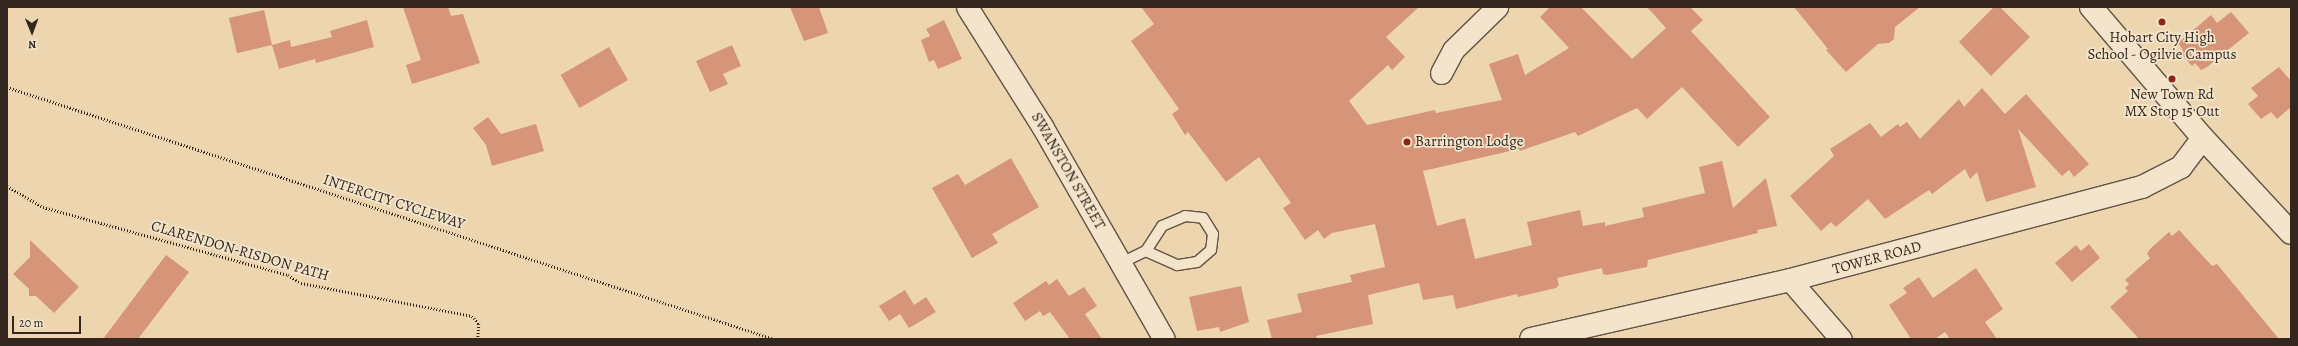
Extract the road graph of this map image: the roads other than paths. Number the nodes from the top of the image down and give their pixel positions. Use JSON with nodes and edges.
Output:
{"nodes":[{"id":1,"x":966,"y":7,"type":"edge"},
{"id":2,"x":1497,"y":7,"type":"edge"},
{"id":3,"x":2090,"y":7,"type":"edge"},
{"id":4,"x":1441,"y":73,"type":"dead end"},
{"id":5,"x":2203,"y":138,"type":"junction"},
{"id":6,"x":2291,"y":233,"type":"edge"},
{"id":7,"x":1146,"y":250,"type":"junction"},
{"id":8,"x":1121,"y":263,"type":"junction"},
{"id":9,"x":1790,"y":280,"type":"junction"},
{"id":10,"x":1164,"y":339,"type":"edge"},
{"id":11,"x":1531,"y":339,"type":"edge"},
{"id":12,"x":1841,"y":339,"type":"edge"}],
"edges":[{"from":1,"to":8,"type":"street","name":"SWANSTON STREET"},
{"from":2,"to":4,"type":"street"},
{"from":3,"to":5,"type":"street"},
{"from":5,"to":6,"type":"street"},
{"from":5,"to":9,"type":"street","name":"TOWER ROAD"},
{"from":7,"to":7,"type":"lane"},
{"from":7,"to":8,"type":"lane"},
{"from":8,"to":10,"type":"street","name":"SWANSTON STREET"},
{"from":9,"to":11,"type":"street","name":"TOWER ROAD"},
{"from":9,"to":12,"type":"street"}]}
